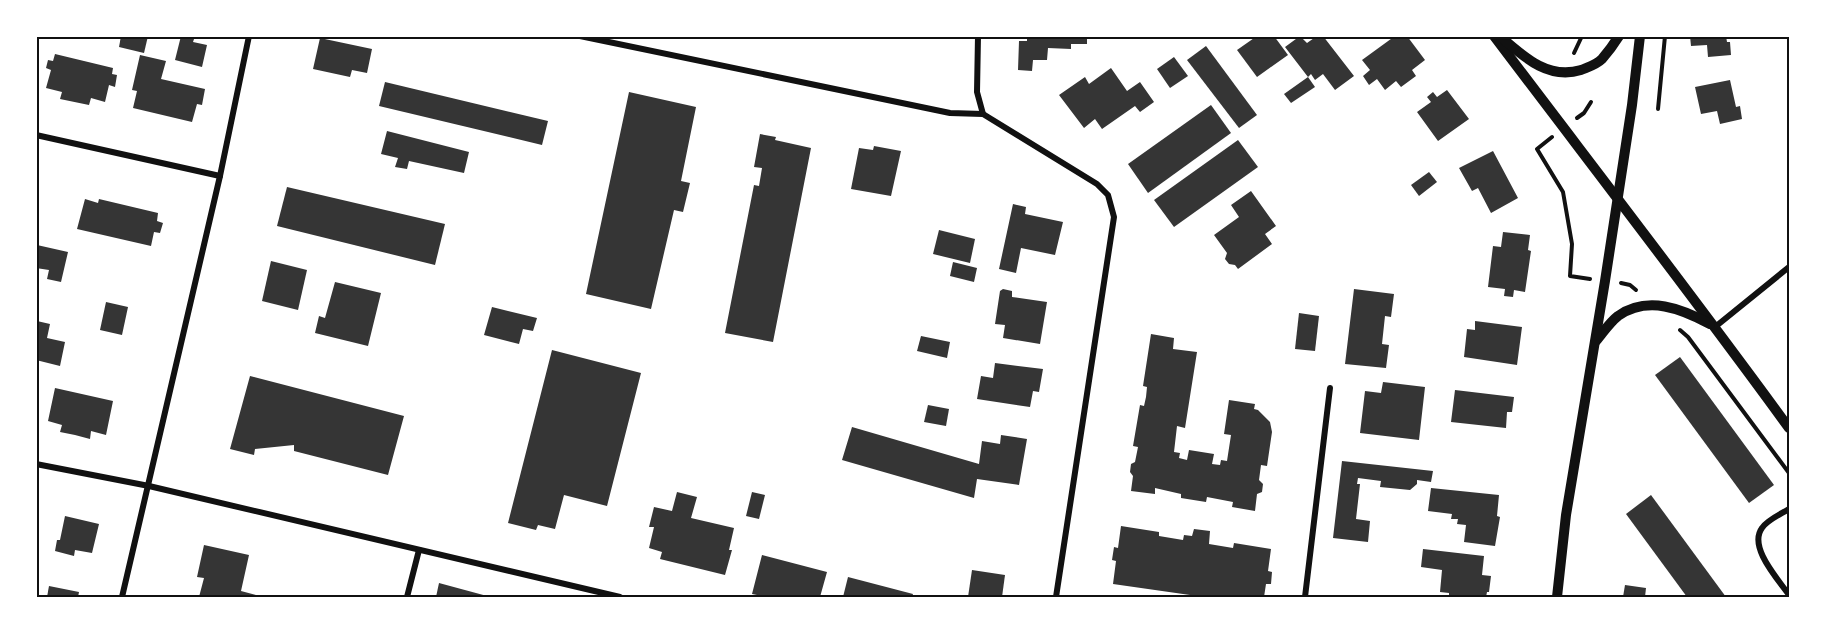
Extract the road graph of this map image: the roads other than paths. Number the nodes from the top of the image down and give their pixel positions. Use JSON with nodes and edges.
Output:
{"nodes":[{"id":1,"x":249,"y":36,"type":"edge"},
{"id":2,"x":580,"y":36,"type":"edge"},
{"id":3,"x":978,"y":36,"type":"edge"},
{"id":4,"x":1494,"y":36,"type":"edge"},
{"id":5,"x":1499,"y":36,"type":"edge"},
{"id":6,"x":1619,"y":36,"type":"edge"},
{"id":7,"x":1640,"y":36,"type":"edge"},
{"id":8,"x":983,"y":114,"type":"junction"},
{"id":9,"x":36,"y":135,"type":"edge"},
{"id":10,"x":220,"y":176,"type":"junction"},
{"id":11,"x":1617,"y":200,"type":"junction"},
{"id":12,"x":1789,"y":267,"type":"edge"},
{"id":13,"x":1715,"y":327,"type":"junction"},
{"id":14,"x":1594,"y":344,"type":"junction"},
{"id":15,"x":1330,"y":388,"type":"dead end"},
{"id":16,"x":1789,"y":428,"type":"edge"},
{"id":17,"x":36,"y":464,"type":"edge"},
{"id":18,"x":149,"y":486,"type":"junction"},
{"id":19,"x":1789,"y":509,"type":"edge"},
{"id":20,"x":419,"y":550,"type":"junction"},
{"id":21,"x":1789,"y":595,"type":"edge"},
{"id":22,"x":122,"y":597,"type":"edge"},
{"id":23,"x":407,"y":597,"type":"edge"},
{"id":24,"x":620,"y":597,"type":"edge"},
{"id":25,"x":1056,"y":597,"type":"edge"},
{"id":26,"x":1305,"y":597,"type":"edge"},
{"id":27,"x":1557,"y":597,"type":"edge"}],
"edges":[{"from":1,"to":10,"type":"street"},
{"from":2,"to":8,"type":"street"},
{"from":3,"to":8,"type":"street"},
{"from":4,"to":11,"type":"street"},
{"from":5,"to":6,"type":"street"},
{"from":7,"to":11,"type":"street"},
{"from":8,"to":25,"type":"street"},
{"from":9,"to":10,"type":"street"},
{"from":10,"to":18,"type":"street"},
{"from":11,"to":13,"type":"street"},
{"from":11,"to":14,"type":"street"},
{"from":12,"to":13,"type":"street"},
{"from":13,"to":14,"type":"street"},
{"from":13,"to":16,"type":"street"},
{"from":14,"to":27,"type":"street"},
{"from":15,"to":26,"type":"street"},
{"from":17,"to":18,"type":"street"},
{"from":18,"to":20,"type":"street"},
{"from":18,"to":22,"type":"street"},
{"from":19,"to":21,"type":"street"},
{"from":20,"to":23,"type":"street"},
{"from":20,"to":24,"type":"street"}]}
